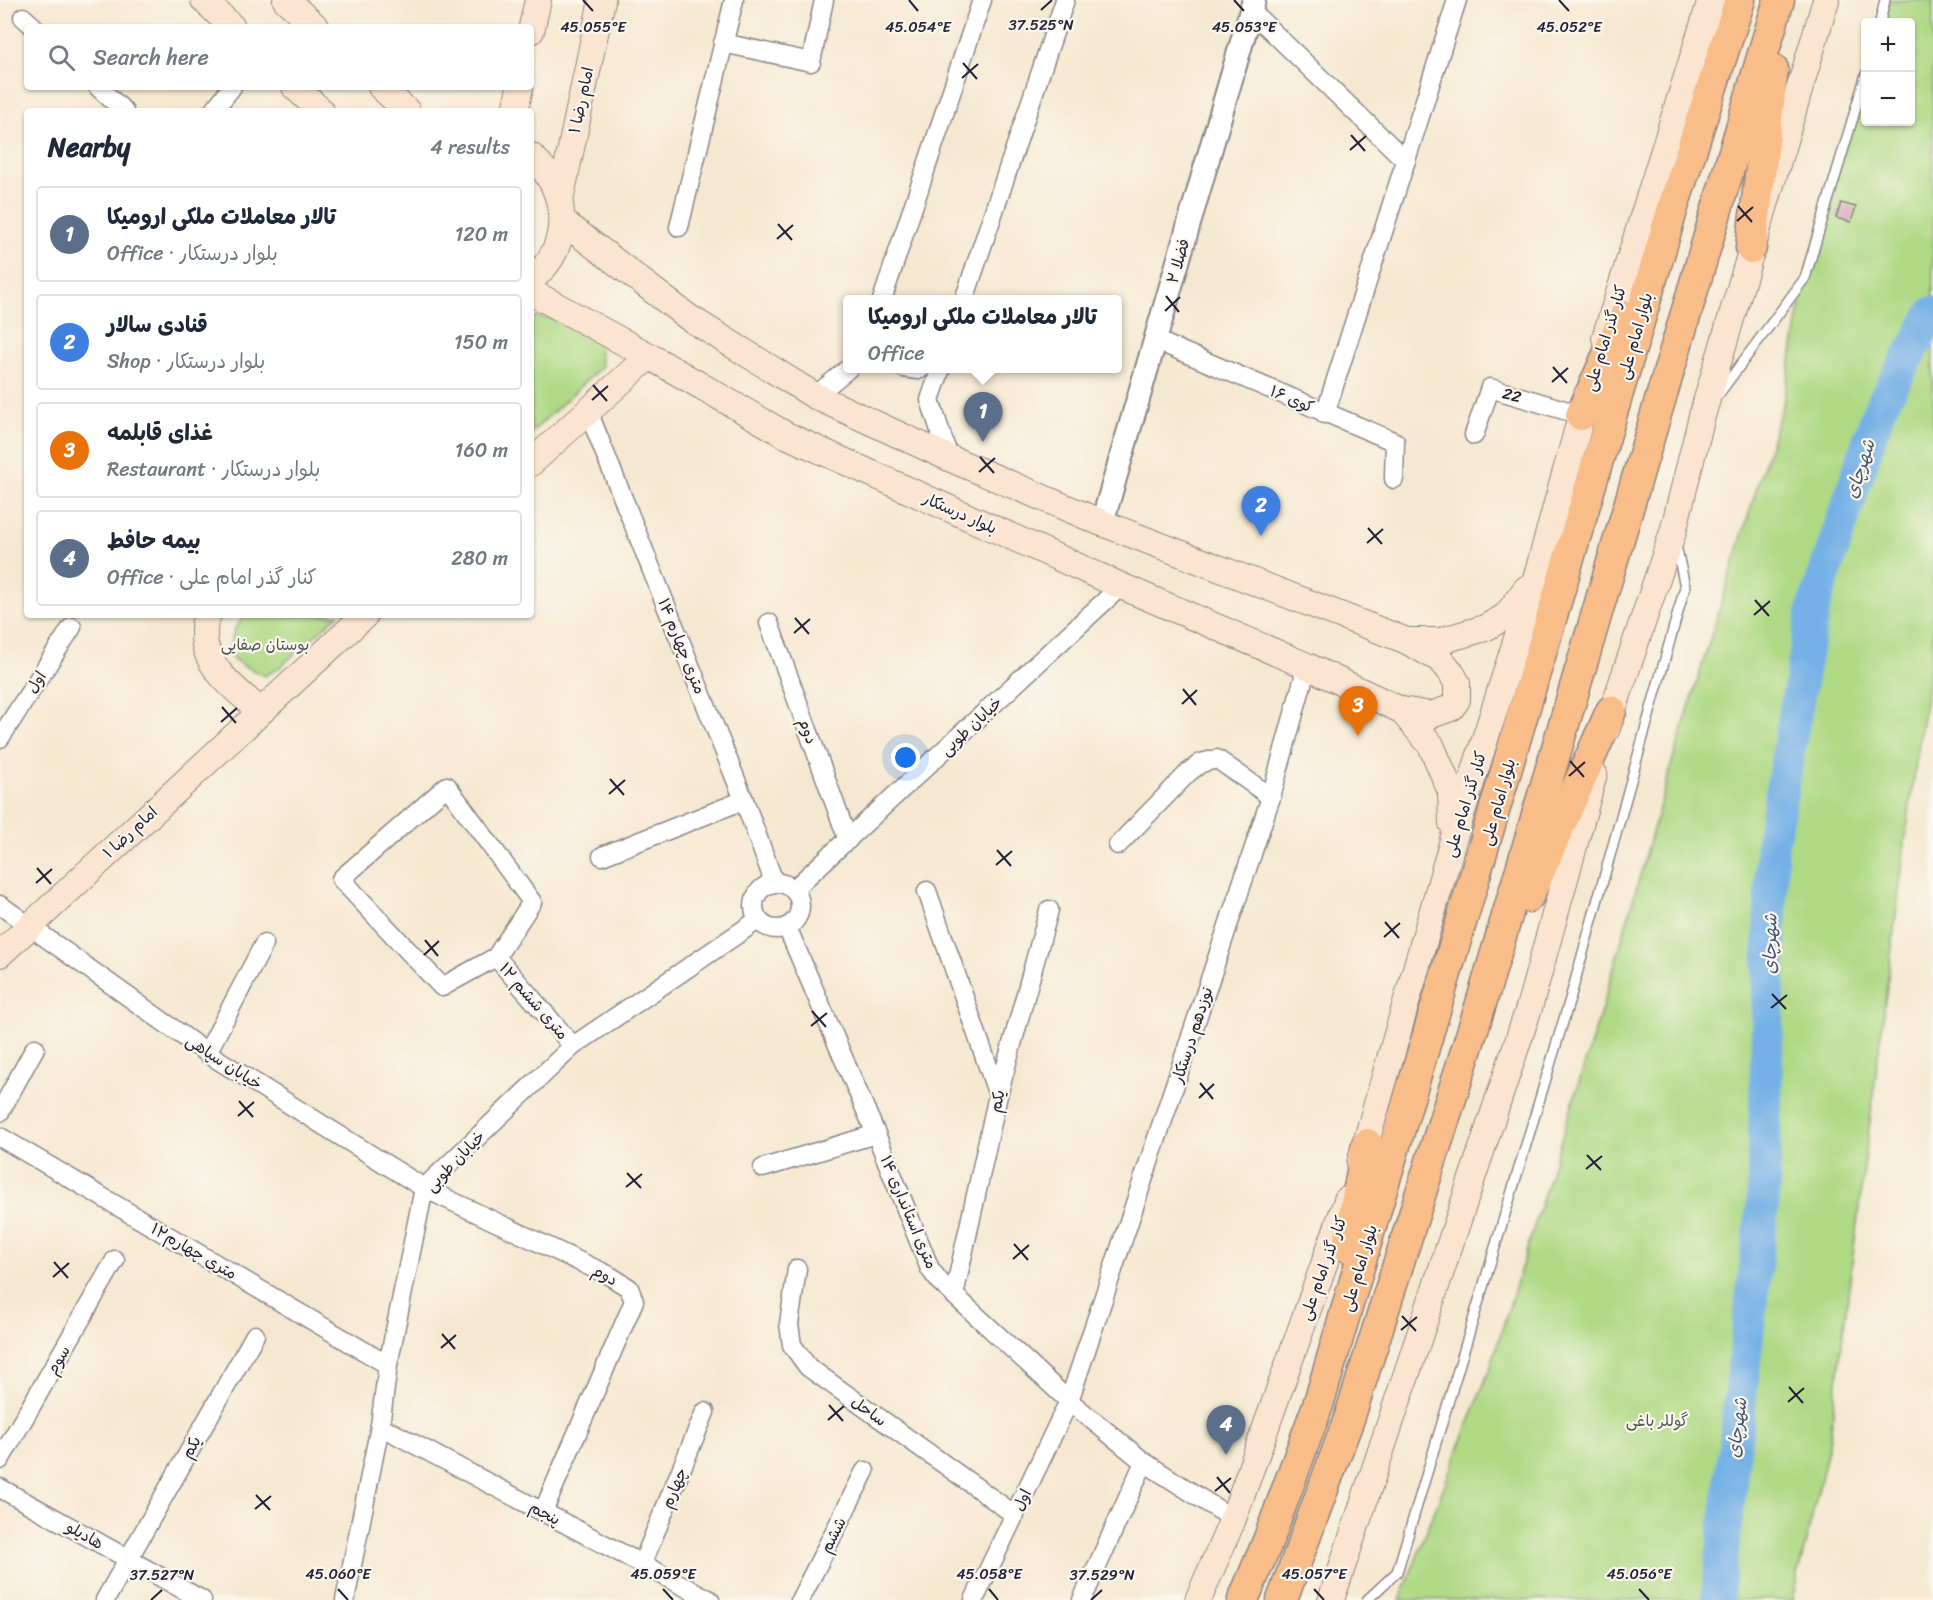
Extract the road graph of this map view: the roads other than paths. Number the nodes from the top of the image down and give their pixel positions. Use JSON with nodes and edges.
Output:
{"nodes":[{"id":1,"x":286,"y":0,"type":"edge"},
{"id":2,"x":537,"y":0,"type":"edge"},
{"id":3,"x":603,"y":0,"type":"edge"},
{"id":4,"x":734,"y":0,"type":"edge"},
{"id":5,"x":824,"y":0,"type":"edge"},
{"id":6,"x":982,"y":0,"type":"edge"},
{"id":7,"x":1065,"y":0,"type":"edge"},
{"id":8,"x":1457,"y":0,"type":"edge"},
{"id":9,"x":1711,"y":0,"type":"edge"},
{"id":10,"x":1740,"y":0,"type":"edge"},
{"id":11,"x":1780,"y":0,"type":"edge"},
{"id":12,"x":1826,"y":0,"type":"edge"},
{"id":13,"x":1885,"y":0,"type":"edge"},
{"id":14,"x":211,"y":2,"type":"edge"},
{"id":15,"x":1252,"y":5,"type":"edge"},
{"id":16,"x":1881,"y":18,"type":"edge"},
{"id":17,"x":229,"y":24,"type":"edge"},
{"id":18,"x":313,"y":24,"type":"edge"},
{"id":19,"x":532,"y":24,"type":"edge"},
{"id":20,"x":723,"y":43,"type":"junction"},
{"id":21,"x":101,"y":90,"type":"edge"},
{"id":22,"x":230,"y":90,"type":"edge"},
{"id":23,"x":298,"y":90,"type":"edge"},
{"id":24,"x":384,"y":90,"type":"edge"},
{"id":25,"x":518,"y":90,"type":"edge"},
{"id":26,"x":1861,"y":91,"type":"edge"},
{"id":27,"x":121,"y":108,"type":"edge"},
{"id":28,"x":215,"y":108,"type":"edge"},
{"id":29,"x":318,"y":108,"type":"edge"},
{"id":30,"x":404,"y":108,"type":"edge"},
{"id":31,"x":515,"y":108,"type":"edge"},
{"id":32,"x":534,"y":158,"type":"edge"},
{"id":33,"x":1406,"y":161,"type":"junction"},
{"id":34,"x":1674,"y":204,"type":"junction"},
{"id":35,"x":561,"y":211,"type":"junction"},
{"id":36,"x":679,"y":227,"type":"dead end"},
{"id":37,"x":1751,"y":248,"type":"junction"},
{"id":38,"x":534,"y":276,"type":"edge"},
{"id":39,"x":534,"y":294,"type":"edge"},
{"id":40,"x":884,"y":295,"type":"edge"},
{"id":41,"x":966,"y":295,"type":"edge"},
{"id":42,"x":1155,"y":340,"type":"junction"},
{"id":43,"x":649,"y":356,"type":"junction"},
{"id":44,"x":844,"y":373,"type":"edge"},
{"id":45,"x":940,"y":373,"type":"edge"},
{"id":46,"x":815,"y":396,"type":"junction"},
{"id":47,"x":588,"y":411,"type":"junction"},
{"id":48,"x":1325,"y":414,"type":"junction"},
{"id":49,"x":1581,"y":415,"type":"junction"},
{"id":50,"x":1702,"y":416,"type":"junction"},
{"id":51,"x":1474,"y":435,"type":"dead end"},
{"id":52,"x":949,"y":458,"type":"junction"},
{"id":53,"x":534,"y":460,"type":"edge"},
{"id":54,"x":1394,"y":479,"type":"dead end"},
{"id":55,"x":1102,"y":523,"type":"junction"},
{"id":56,"x":1673,"y":532,"type":"junction"},
{"id":57,"x":1538,"y":572,"type":"junction"},
{"id":58,"x":1121,"y":586,"type":"junction"},
{"id":59,"x":206,"y":618,"type":"edge"},
{"id":60,"x":362,"y":618,"type":"edge"},
{"id":61,"x":769,"y":622,"type":"dead end"},
{"id":62,"x":72,"y":627,"type":"dead end"},
{"id":63,"x":1407,"y":641,"type":"junction"},
{"id":64,"x":1307,"y":666,"type":"junction"},
{"id":65,"x":1401,"y":710,"type":"junction"},
{"id":66,"x":260,"y":711,"type":"junction"},
{"id":67,"x":1611,"y":711,"type":"junction"},
{"id":68,"x":0,"y":738,"type":"edge"},
{"id":69,"x":1271,"y":797,"type":"junction"},
{"id":70,"x":744,"y":800,"type":"junction"},
{"id":71,"x":848,"y":840,"type":"junction"},
{"id":72,"x":1453,"y":840,"type":"junction"},
{"id":73,"x":1118,"y":845,"type":"dead end"},
{"id":74,"x":602,"y":856,"type":"dead end"},
{"id":75,"x":774,"y":882,"type":"junction"},
{"id":76,"x":794,"y":889,"type":"junction"},
{"id":77,"x":927,"y":891,"type":"dead end"},
{"id":78,"x":0,"y":905,"type":"edge"},
{"id":79,"x":1049,"y":910,"type":"dead end"},
{"id":80,"x":758,"y":920,"type":"junction"},
{"id":81,"x":30,"y":925,"type":"junction"},
{"id":82,"x":787,"y":927,"type":"junction"},
{"id":83,"x":264,"y":944,"type":"dead end"},
{"id":84,"x":0,"y":954,"type":"edge"},
{"id":85,"x":496,"y":957,"type":"junction"},
{"id":86,"x":1480,"y":1007,"type":"junction"},
{"id":87,"x":573,"y":1046,"type":"junction"},
{"id":88,"x":35,"y":1048,"type":"dead end"},
{"id":89,"x":207,"y":1053,"type":"junction"},
{"id":90,"x":998,"y":1095,"type":"junction"},
{"id":91,"x":0,"y":1112,"type":"edge"},
{"id":92,"x":876,"y":1134,"type":"junction"},
{"id":93,"x":0,"y":1137,"type":"edge"},
{"id":94,"x":1367,"y":1143,"type":"junction"},
{"id":95,"x":764,"y":1168,"type":"dead end"},
{"id":96,"x":424,"y":1188,"type":"junction"},
{"id":97,"x":115,"y":1260,"type":"dead end"},
{"id":98,"x":797,"y":1269,"type":"dead end"},
{"id":99,"x":954,"y":1295,"type":"junction"},
{"id":100,"x":255,"y":1335,"type":"dead end"},
{"id":101,"x":388,"y":1365,"type":"junction"},
{"id":102,"x":1069,"y":1401,"type":"junction"},
{"id":103,"x":1319,"y":1402,"type":"junction"},
{"id":104,"x":705,"y":1412,"type":"dead end"},
{"id":105,"x":380,"y":1426,"type":"junction"},
{"id":106,"x":0,"y":1460,"type":"edge"},
{"id":107,"x":1144,"y":1462,"type":"junction"},
{"id":108,"x":865,"y":1471,"type":"dead end"},
{"id":109,"x":0,"y":1488,"type":"edge"},
{"id":110,"x":543,"y":1512,"type":"junction"},
{"id":111,"x":1015,"y":1515,"type":"junction"},
{"id":112,"x":1233,"y":1519,"type":"junction"},
{"id":113,"x":127,"y":1559,"type":"junction"},
{"id":114,"x":642,"y":1564,"type":"junction"},
{"id":115,"x":105,"y":1600,"type":"edge"},
{"id":116,"x":202,"y":1600,"type":"edge"},
{"id":117,"x":345,"y":1600,"type":"edge"},
{"id":118,"x":708,"y":1600,"type":"edge"},
{"id":119,"x":800,"y":1600,"type":"edge"},
{"id":120,"x":974,"y":1600,"type":"edge"},
{"id":121,"x":1082,"y":1600,"type":"edge"},
{"id":122,"x":1198,"y":1600,"type":"edge"},
{"id":123,"x":1243,"y":1600,"type":"edge"},
{"id":124,"x":1282,"y":1600,"type":"edge"},
{"id":125,"x":1331,"y":1600,"type":"edge"},
{"id":126,"x":1367,"y":1600,"type":"edge"}],
"edges":[{"from":1,"to":18,"type":"main road"},
{"from":2,"to":19,"type":"main road"},
{"from":3,"to":35,"type":"main road","name":"امام رضا ۱"},
{"from":4,"to":20,"type":"street"},
{"from":5,"to":20,"type":"street"},
{"from":6,"to":40,"type":"street"},
{"from":7,"to":41,"type":"street"},
{"from":8,"to":33,"type":"street"},
{"from":9,"to":49,"type":"main road","name":"کنار گذر امام علی"},
{"from":10,"to":34,"type":"highway","name":"بلوار امام علی"},
{"from":11,"to":37,"type":"highway"},
{"from":11,"to":86,"type":"highway"},
{"from":12,"to":37,"type":"main road"},
{"from":13,"to":16,"type":"lane"},
{"from":14,"to":17,"type":"main road"},
{"from":15,"to":33,"type":"street"},
{"from":15,"to":42,"type":"street","name":"فضلا ۲"},
{"from":20,"to":36,"type":"street"},
{"from":21,"to":27,"type":"street"},
{"from":22,"to":28,"type":"street"},
{"from":23,"to":29,"type":"main road"},
{"from":24,"to":30,"type":"main road"},
{"from":25,"to":31,"type":"main road"},
{"from":26,"to":50,"type":"lane"},
{"from":32,"to":35,"type":"main road"},
{"from":33,"to":48,"type":"street"},
{"from":34,"to":49,"type":"highway"},
{"from":34,"to":103,"type":"highway","name":"بلوار امام علی"},
{"from":35,"to":38,"type":"main road","name":"امام رضا ۱"},
{"from":35,"to":46,"type":"main road"},
{"from":37,"to":50,"type":"main road"},
{"from":39,"to":43,"type":"main road","name":"بلوار درستکار"},
{"from":42,"to":48,"type":"street","name":"کوی ۱۶"},
{"from":42,"to":55,"type":"street","name":"فضلا ۲"},
{"from":43,"to":47,"type":"main road"},
{"from":43,"to":58,"type":"main road","name":"بلوار درستکار"},
{"from":44,"to":46,"type":"street"},
{"from":45,"to":52,"type":"street"},
{"from":46,"to":52,"type":"main road"},
{"from":47,"to":53,"type":"main road"},
{"from":47,"to":70,"type":"street","name":"۱۴ متری چهارم"},
{"from":48,"to":54,"type":"street","name":"کوی ۱۶"},
{"from":49,"to":51,"type":"street","name":"22"},
{"from":49,"to":57,"type":"main road","name":"کنار گذر امام علی"},
{"from":50,"to":56,"type":"main road"},
{"from":52,"to":55,"type":"main road"},
{"from":55,"to":63,"type":"main road"},
{"from":56,"to":67,"type":"main road"},
{"from":56,"to":126,"type":"lane"},
{"from":57,"to":63,"type":"main road"},
{"from":57,"to":72,"type":"main road","name":"کنار گذر امام علی"},
{"from":58,"to":64,"type":"main road","name":"بلوار درستکار"},
{"from":58,"to":71,"type":"street","name":"خیابان طوبی"},
{"from":59,"to":66,"type":"main road"},
{"from":60,"to":66,"type":"main road","name":"امام رضا ۱"},
{"from":61,"to":71,"type":"street","name":"دوم"},
{"from":62,"to":68,"type":"street","name":"اول"},
{"from":63,"to":65,"type":"main road"},
{"from":64,"to":65,"type":"main road","name":"بلوار درستکار"},
{"from":64,"to":69,"type":"street","name":"نوزدهم درستکار"},
{"from":65,"to":72,"type":"main road"},
{"from":66,"to":81,"type":"main road","name":"امام رضا ۱"},
{"from":67,"to":86,"type":"highway"},
{"from":67,"to":125,"type":"main road"},
{"from":69,"to":73,"type":"street"},
{"from":69,"to":102,"type":"street","name":"نوزدهم درستکار"},
{"from":70,"to":74,"type":"street"},
{"from":70,"to":75,"type":"street","name":"۱۴ متری چهارم"},
{"from":71,"to":76,"type":"street","name":"خیابان طوبی"},
{"from":72,"to":94,"type":"main road","name":"کنار گذر امام علی"},
{"from":75,"to":76,"type":"street"},
{"from":75,"to":80,"type":"street"},
{"from":76,"to":82,"type":"street"},
{"from":77,"to":90,"type":"street"},
{"from":78,"to":81,"type":"street"},
{"from":79,"to":90,"type":"street","name":"یکم"},
{"from":80,"to":82,"type":"street"},
{"from":80,"to":87,"type":"street","name":"خیابان طوبی"},
{"from":81,"to":84,"type":"main road","name":"امام رضا ۱"},
{"from":81,"to":89,"type":"street","name":"خیابان سپاهی"},
{"from":82,"to":92,"type":"street","name":"۱۴ متری استانداری"},
{"from":83,"to":89,"type":"street"},
{"from":85,"to":85,"type":"street"},
{"from":85,"to":87,"type":"street","name":"۱۲ متری ششم"},
{"from":86,"to":124,"type":"highway"},
{"from":87,"to":96,"type":"street","name":"خیابان طوبی"},
{"from":88,"to":91,"type":"street"},
{"from":89,"to":96,"type":"street","name":"خیابان سپاهی"},
{"from":90,"to":99,"type":"street","name":"یکم"},
{"from":92,"to":95,"type":"street"},
{"from":92,"to":99,"type":"street","name":"۱۴ متری استانداری"},
{"from":93,"to":101,"type":"street","name":"۱۲متری چهارم"},
{"from":94,"to":103,"type":"highway"},
{"from":94,"to":112,"type":"main road","name":"کنار گذر امام علی"},
{"from":96,"to":101,"type":"street","name":"خیابان طوبی"},
{"from":96,"to":110,"type":"street","name":"دوم"},
{"from":97,"to":106,"type":"street","name":"سوم"},
{"from":98,"to":111,"type":"street","name":"ساحل"},
{"from":99,"to":102,"type":"street","name":"۱۴ متری استانداری"},
{"from":100,"to":113,"type":"street","name":"یکم"},
{"from":101,"to":105,"type":"street","name":"خیابان طوبی"},
{"from":102,"to":107,"type":"street","name":"۱۴ متری استانداری"},
{"from":102,"to":111,"type":"street","name":"اول"},
{"from":103,"to":123,"type":"highway","name":"بلوار امام علی"},
{"from":104,"to":114,"type":"street","name":"چهارم"},
{"from":105,"to":110,"type":"street","name":"پنجم"},
{"from":105,"to":117,"type":"street","name":"خیابان طوبی"},
{"from":107,"to":112,"type":"street","name":"۱۴ متری استانداری"},
{"from":107,"to":121,"type":"street"},
{"from":108,"to":119,"type":"street","name":"ششم"},
{"from":109,"to":113,"type":"street","name":"هادیلو"},
{"from":110,"to":114,"type":"street","name":"پنجم"},
{"from":111,"to":120,"type":"street","name":"اول"},
{"from":112,"to":122,"type":"main road","name":"کنار گذر امام علی"},
{"from":113,"to":115,"type":"street"},
{"from":113,"to":116,"type":"street","name":"هادیلو"},
{"from":114,"to":118,"type":"street","name":"پنجم"}]}
